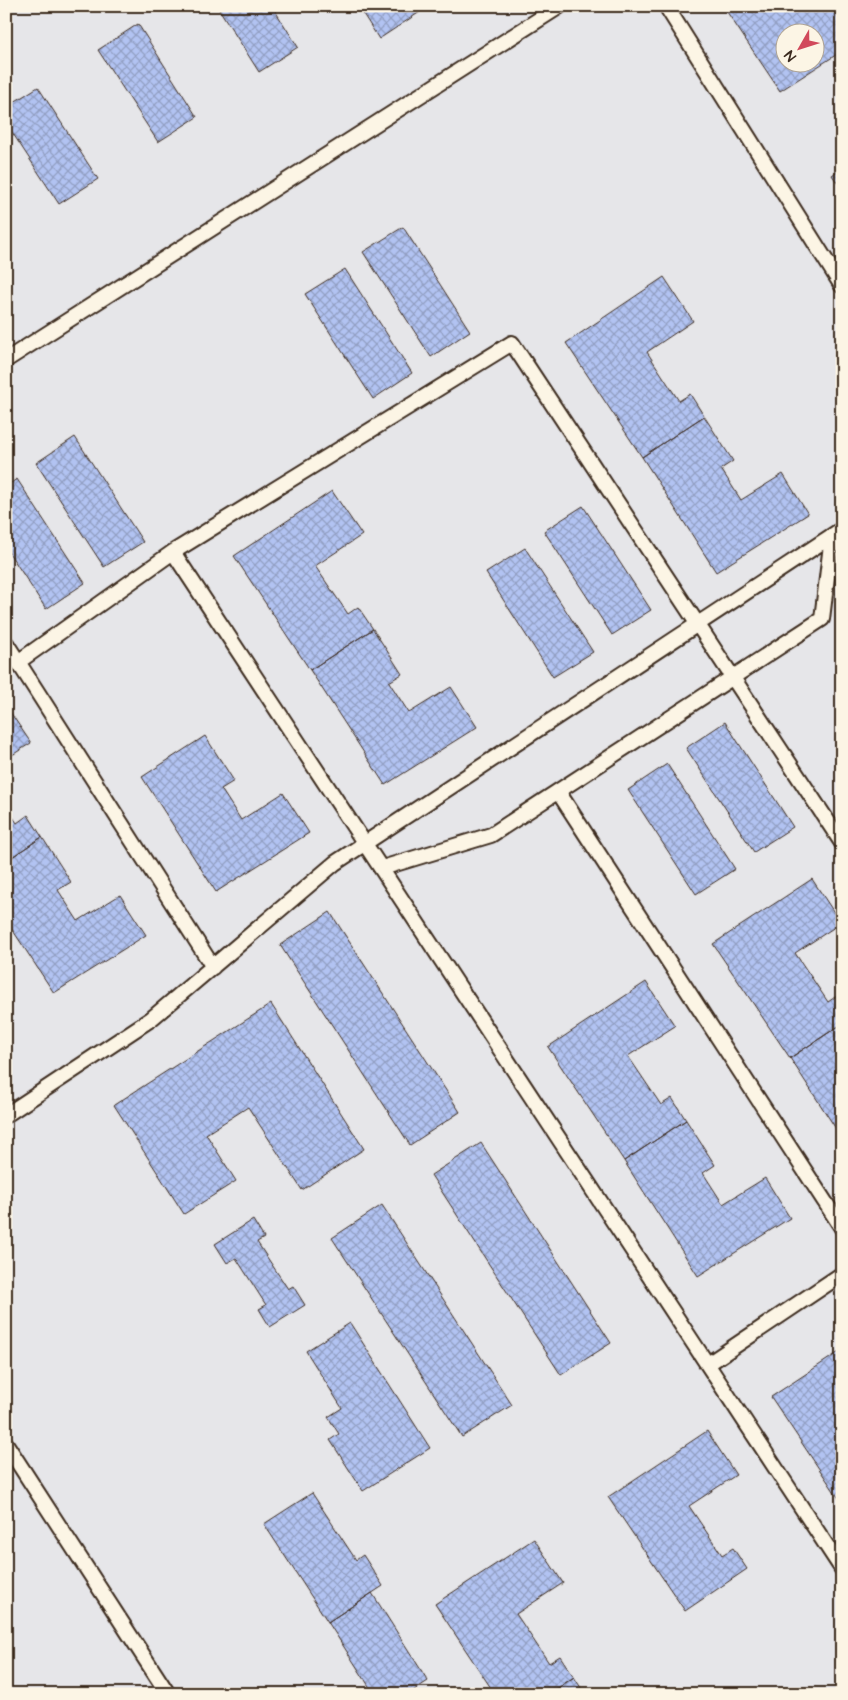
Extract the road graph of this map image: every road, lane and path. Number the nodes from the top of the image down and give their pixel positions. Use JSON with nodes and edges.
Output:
{"nodes":[{"id":1,"x":560,"y":6,"type":"edge"},
{"id":2,"x":666,"y":6,"type":"edge"},
{"id":3,"x":842,"y":286,"type":"edge"},
{"id":4,"x":6,"y":360,"type":"edge"},
{"id":5,"x":837,"y":533,"type":"edge"},
{"id":6,"x":173,"y":552,"type":"junction"},
{"id":7,"x":699,"y":624,"type":"junction"},
{"id":8,"x":6,"y":643,"type":"edge"},
{"id":9,"x":18,"y":662,"type":"junction"},
{"id":10,"x":734,"y":677,"type":"junction"},
{"id":11,"x":559,"y":793,"type":"junction"},
{"id":12,"x":366,"y":843,"type":"junction"},
{"id":13,"x":842,"y":843,"type":"edge"},
{"id":14,"x":382,"y":868,"type":"junction"},
{"id":15,"x":213,"y":966,"type":"junction"},
{"id":16,"x":6,"y":1116,"type":"edge"},
{"id":17,"x":842,"y":1228,"type":"edge"},
{"id":18,"x":842,"y":1274,"type":"edge"},
{"id":19,"x":708,"y":1364,"type":"junction"},
{"id":20,"x":6,"y":1444,"type":"edge"},
{"id":21,"x":842,"y":1569,"type":"edge"},
{"id":22,"x":168,"y":1694,"type":"edge"}],
"edges":[{"from":1,"to":4,"type":"lane"},
{"from":2,"to":3,"type":"lane"},
{"from":5,"to":7,"type":"lane"},
{"from":5,"to":10,"type":"lane"},
{"from":6,"to":7,"type":"lane"},
{"from":6,"to":9,"type":"lane"},
{"from":6,"to":12,"type":"lane"},
{"from":7,"to":10,"type":"lane"},
{"from":7,"to":12,"type":"lane"},
{"from":8,"to":9,"type":"lane"},
{"from":9,"to":15,"type":"lane"},
{"from":10,"to":11,"type":"lane"},
{"from":10,"to":13,"type":"lane"},
{"from":11,"to":14,"type":"lane"},
{"from":11,"to":17,"type":"lane"},
{"from":12,"to":14,"type":"lane"},
{"from":12,"to":15,"type":"lane"},
{"from":14,"to":19,"type":"lane"},
{"from":15,"to":16,"type":"lane"},
{"from":18,"to":19,"type":"lane"},
{"from":19,"to":21,"type":"lane"},
{"from":20,"to":22,"type":"lane"}]}
